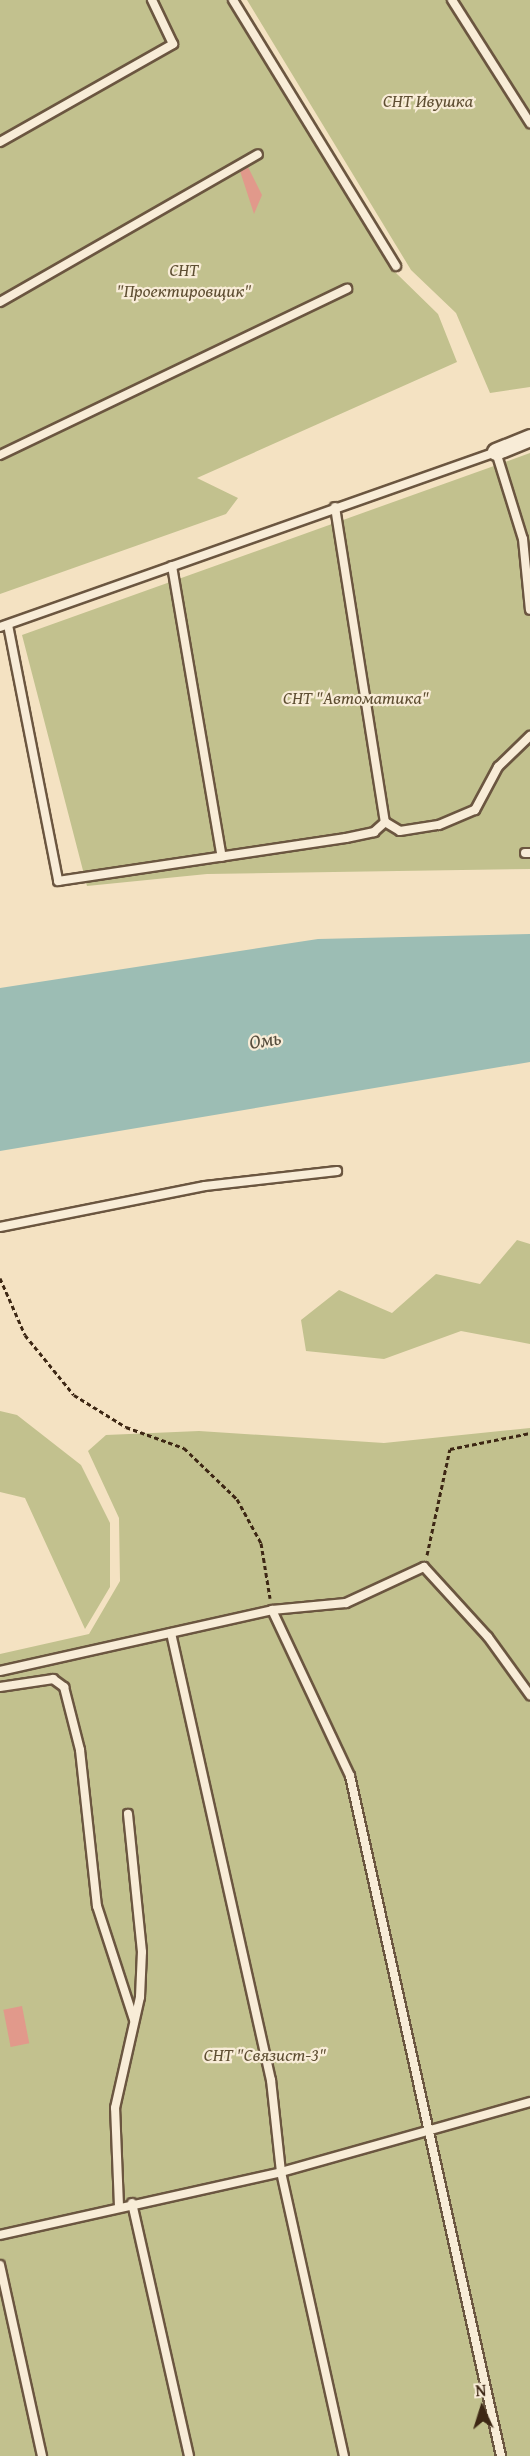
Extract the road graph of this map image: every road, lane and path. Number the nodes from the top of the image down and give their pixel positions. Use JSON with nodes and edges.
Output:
{"nodes":[{"id":1,"x":152,"y":0,"type":"edge"},
{"id":2,"x":233,"y":0,"type":"edge"},
{"id":3,"x":452,"y":0,"type":"edge"},
{"id":4,"x":530,"y":123,"type":"edge"},
{"id":5,"x":0,"y":142,"type":"edge"},
{"id":6,"x":258,"y":154,"type":"dead end"},
{"id":7,"x":396,"y":266,"type":"dead end"},
{"id":8,"x":348,"y":289,"type":"dead end"},
{"id":9,"x":0,"y":303,"type":"edge"},
{"id":10,"x":530,"y":438,"type":"edge"},
{"id":11,"x":496,"y":452,"type":"junction"},
{"id":12,"x":0,"y":455,"type":"edge"},
{"id":13,"x":335,"y":507,"type":"junction"},
{"id":14,"x":172,"y":566,"type":"junction"},
{"id":15,"x":530,"y":610,"type":"edge"},
{"id":16,"x":4,"y":626,"type":"edge"},
{"id":17,"x":530,"y":736,"type":"edge"},
{"id":18,"x":385,"y":822,"type":"junction"},
{"id":19,"x":222,"y":857,"type":"junction"},
{"id":20,"x":337,"y":1172,"type":"dead end"},
{"id":21,"x":0,"y":1227,"type":"edge"},
{"id":22,"x":0,"y":1278,"type":"edge"},
{"id":23,"x":530,"y":1433,"type":"edge"},
{"id":24,"x":424,"y":1567,"type":"junction"},
{"id":25,"x":272,"y":1610,"type":"junction"},
{"id":26,"x":171,"y":1633,"type":"junction"},
{"id":27,"x":0,"y":1671,"type":"edge"},
{"id":28,"x":0,"y":1687,"type":"edge"},
{"id":29,"x":530,"y":1695,"type":"edge"},
{"id":30,"x":128,"y":1814,"type":"dead end"},
{"id":31,"x":134,"y":2020,"type":"junction"},
{"id":32,"x":530,"y":2102,"type":"edge"},
{"id":33,"x":427,"y":2134,"type":"junction"},
{"id":34,"x":280,"y":2172,"type":"junction"},
{"id":35,"x":132,"y":2203,"type":"junction"},
{"id":36,"x":119,"y":2206,"type":"junction"},
{"id":37,"x":0,"y":2235,"type":"edge"},
{"id":38,"x":0,"y":2265,"type":"edge"},
{"id":39,"x":42,"y":2456,"type":"edge"},
{"id":40,"x":189,"y":2456,"type":"edge"},
{"id":41,"x":344,"y":2456,"type":"edge"},
{"id":42,"x":501,"y":2456,"type":"edge"}],
"edges":[{"from":1,"to":5,"type":"lane"},
{"from":2,"to":7,"type":"lane"},
{"from":3,"to":4,"type":"lane"},
{"from":6,"to":9,"type":"lane"},
{"from":8,"to":12,"type":"lane"},
{"from":10,"to":11,"type":"street"},
{"from":11,"to":13,"type":"lane"},
{"from":11,"to":15,"type":"lane"},
{"from":13,"to":14,"type":"lane"},
{"from":13,"to":18,"type":"lane"},
{"from":14,"to":16,"type":"lane"},
{"from":14,"to":19,"type":"lane"},
{"from":16,"to":19,"type":"lane"},
{"from":17,"to":18,"type":"lane"},
{"from":18,"to":19,"type":"lane"},
{"from":20,"to":21,"type":"lane"},
{"from":22,"to":25,"type":"path"},
{"from":23,"to":24,"type":"path"},
{"from":24,"to":25,"type":"lane"},
{"from":24,"to":29,"type":"lane"},
{"from":25,"to":26,"type":"lane"},
{"from":25,"to":33,"type":"lane"},
{"from":26,"to":27,"type":"lane"},
{"from":26,"to":34,"type":"lane"},
{"from":28,"to":31,"type":"lane"},
{"from":30,"to":31,"type":"lane"},
{"from":31,"to":36,"type":"lane"},
{"from":32,"to":33,"type":"lane"},
{"from":33,"to":34,"type":"lane"},
{"from":33,"to":42,"type":"lane"},
{"from":34,"to":35,"type":"lane"},
{"from":34,"to":41,"type":"lane"},
{"from":35,"to":36,"type":"lane"},
{"from":35,"to":40,"type":"lane"},
{"from":36,"to":37,"type":"lane"},
{"from":38,"to":39,"type":"lane"}]}
